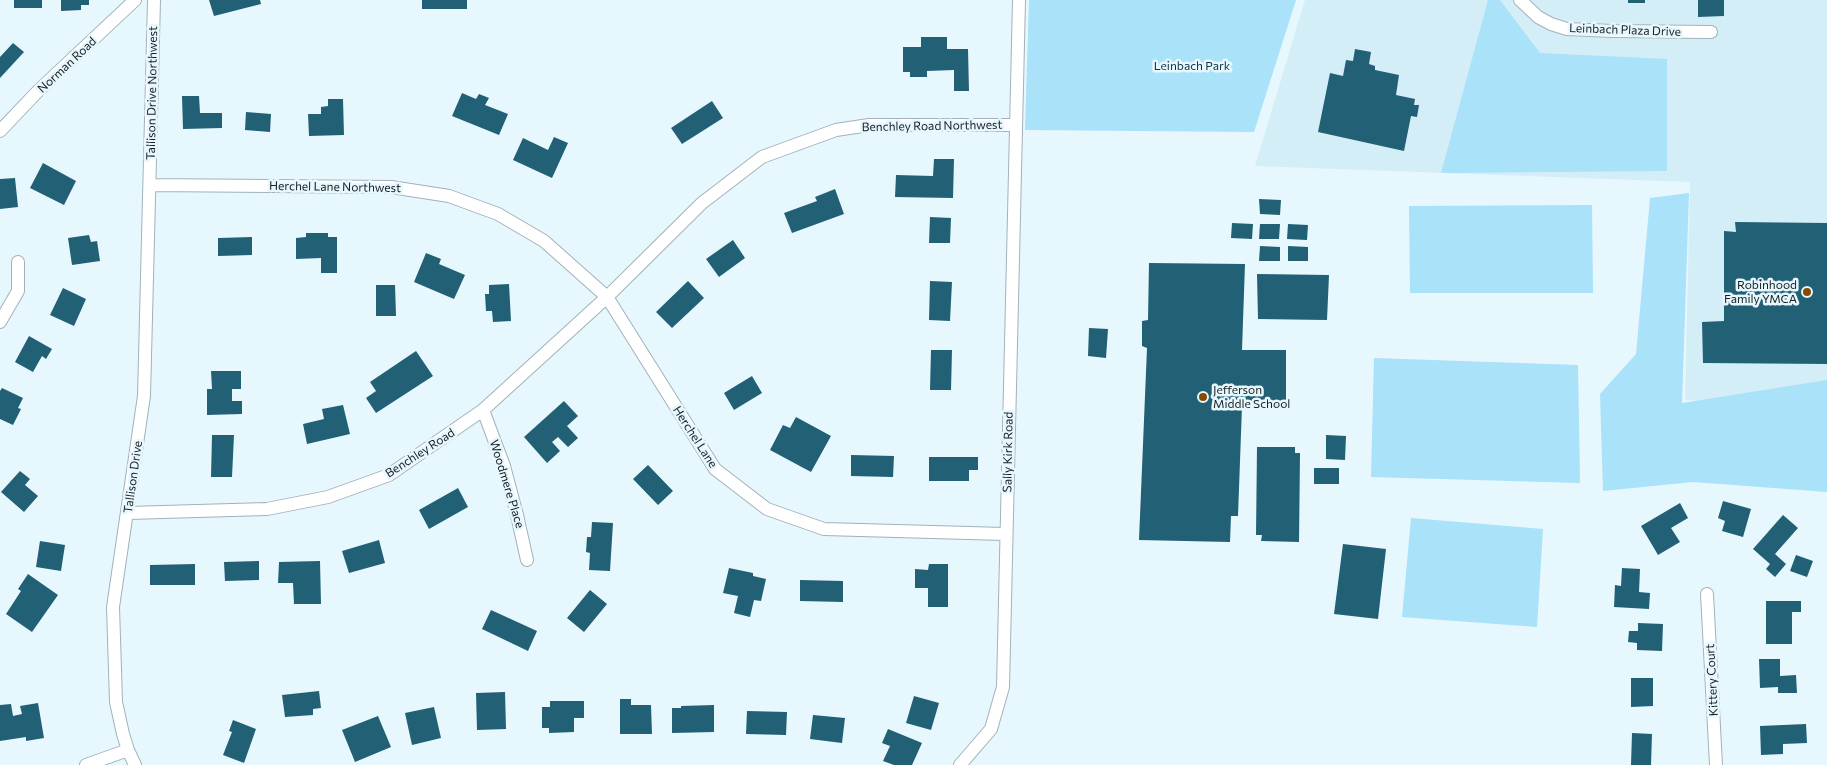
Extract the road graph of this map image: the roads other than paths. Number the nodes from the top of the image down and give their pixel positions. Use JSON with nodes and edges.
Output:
{"nodes":[{"id":1,"x":135,"y":0,"type":"edge"},
{"id":2,"x":154,"y":0,"type":"edge"},
{"id":3,"x":1018,"y":0,"type":"edge"},
{"id":4,"x":1520,"y":0,"type":"edge"},
{"id":5,"x":1711,"y":32,"type":"dead end"},
{"id":6,"x":1016,"y":126,"type":"junction"},
{"id":7,"x":0,"y":131,"type":"edge"},
{"id":8,"x":150,"y":185,"type":"junction"},
{"id":9,"x":18,"y":262,"type":"dead end"},
{"id":10,"x":607,"y":297,"type":"junction"},
{"id":11,"x":0,"y":322,"type":"edge"},
{"id":12,"x":483,"y":410,"type":"junction"},
{"id":13,"x":128,"y":513,"type":"junction"},
{"id":14,"x":1006,"y":534,"type":"junction"},
{"id":15,"x":527,"y":560,"type":"dead end"},
{"id":16,"x":1707,"y":594,"type":"dead end"},
{"id":17,"x":128,"y":750,"type":"junction"},
{"id":18,"x":86,"y":765,"type":"edge"},
{"id":19,"x":135,"y":765,"type":"edge"},
{"id":20,"x":960,"y":765,"type":"edge"},
{"id":21,"x":1716,"y":765,"type":"edge"}],
"edges":[{"from":1,"to":7,"type":"street","name":"Norman Road"},
{"from":2,"to":8,"type":"street","name":"Tallison Drive Northwest"},
{"from":3,"to":6,"type":"street","name":"Sally Kirk Road"},
{"from":4,"to":5,"type":"street","name":"Leinbach Plaza Drive"},
{"from":6,"to":10,"type":"street","name":"Benchley Road Northwest"},
{"from":6,"to":14,"type":"street","name":"Sally Kirk Road"},
{"from":8,"to":10,"type":"street","name":"Herchel Lane Northwest"},
{"from":8,"to":13,"type":"street","name":"Tallison Drive"},
{"from":9,"to":11,"type":"street"},
{"from":10,"to":12,"type":"street","name":"Benchley Road"},
{"from":10,"to":14,"type":"street","name":"Herchel Lane"},
{"from":12,"to":13,"type":"street","name":"Benchley Road"},
{"from":12,"to":15,"type":"street","name":"Woodmere Place"},
{"from":13,"to":17,"type":"street","name":"Tallison Drive"},
{"from":14,"to":20,"type":"street","name":"Sally Kirk Road"},
{"from":16,"to":21,"type":"street","name":"Kittery Court"},
{"from":17,"to":18,"type":"street"},
{"from":17,"to":19,"type":"street","name":"Tallison Drive"}]}
